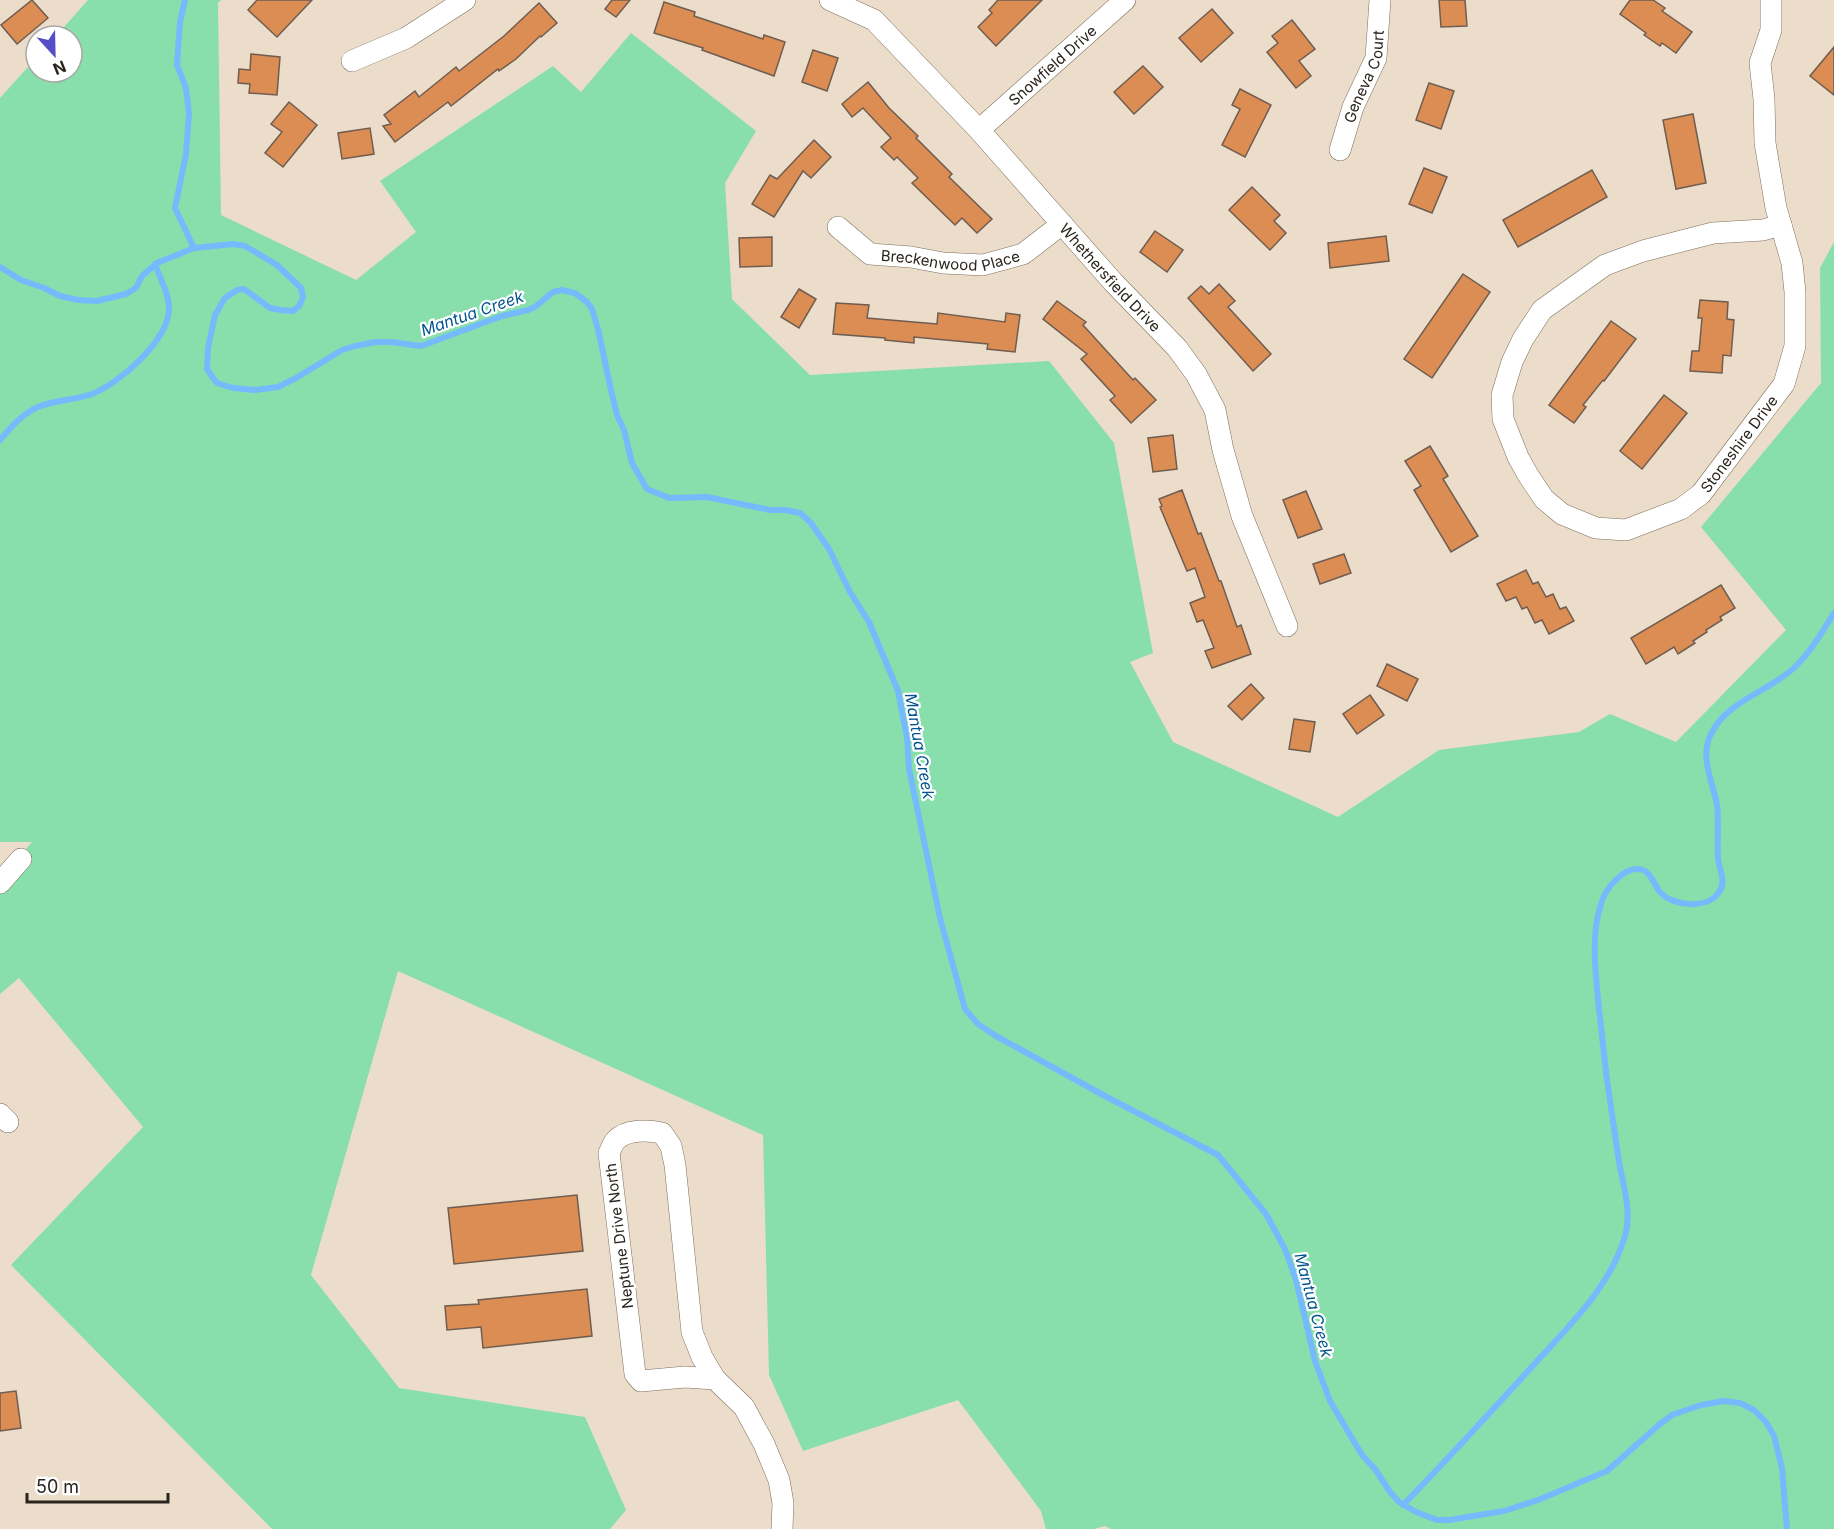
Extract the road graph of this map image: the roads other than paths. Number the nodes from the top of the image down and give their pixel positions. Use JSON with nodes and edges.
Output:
{"nodes":[{"id":1,"x":465,"y":0,"type":"edge"},
{"id":2,"x":830,"y":0,"type":"edge"},
{"id":3,"x":1125,"y":0,"type":"edge"},
{"id":4,"x":1380,"y":0,"type":"edge"},
{"id":5,"x":1770,"y":0,"type":"edge"},
{"id":6,"x":352,"y":61,"type":"dead end"},
{"id":7,"x":979,"y":130,"type":"junction"},
{"id":8,"x":1340,"y":150,"type":"dead end"},
{"id":9,"x":1062,"y":224,"type":"junction"},
{"id":10,"x":1781,"y":225,"type":"junction"},
{"id":11,"x":838,"y":227,"type":"dead end"},
{"id":12,"x":1287,"y":626,"type":"dead end"},
{"id":13,"x":21,"y":859,"type":"dead end"},
{"id":14,"x":0,"y":883,"type":"edge"},
{"id":15,"x":715,"y":1379,"type":"junction"},
{"id":16,"x":782,"y":1529,"type":"edge"}],
"edges":[{"from":1,"to":6,"type":"street"},
{"from":2,"to":7,"type":"street","name":"Whethersfield Drive"},
{"from":3,"to":7,"type":"street","name":"Snowfield Drive"},
{"from":4,"to":8,"type":"street","name":"Geneva Court"},
{"from":5,"to":10,"type":"street","name":"Stoneshire Drive"},
{"from":7,"to":9,"type":"street","name":"Whethersfield Drive"},
{"from":9,"to":11,"type":"street","name":"Breckenwood Place"},
{"from":9,"to":12,"type":"street","name":"Whethersfield Drive"},
{"from":10,"to":10,"type":"street","name":"Stoneshire Drive"},
{"from":13,"to":14,"type":"street"},
{"from":15,"to":15,"type":"street","name":"Neptune Drive North"},
{"from":15,"to":16,"type":"street","name":"Neptune Drive North"}]}
